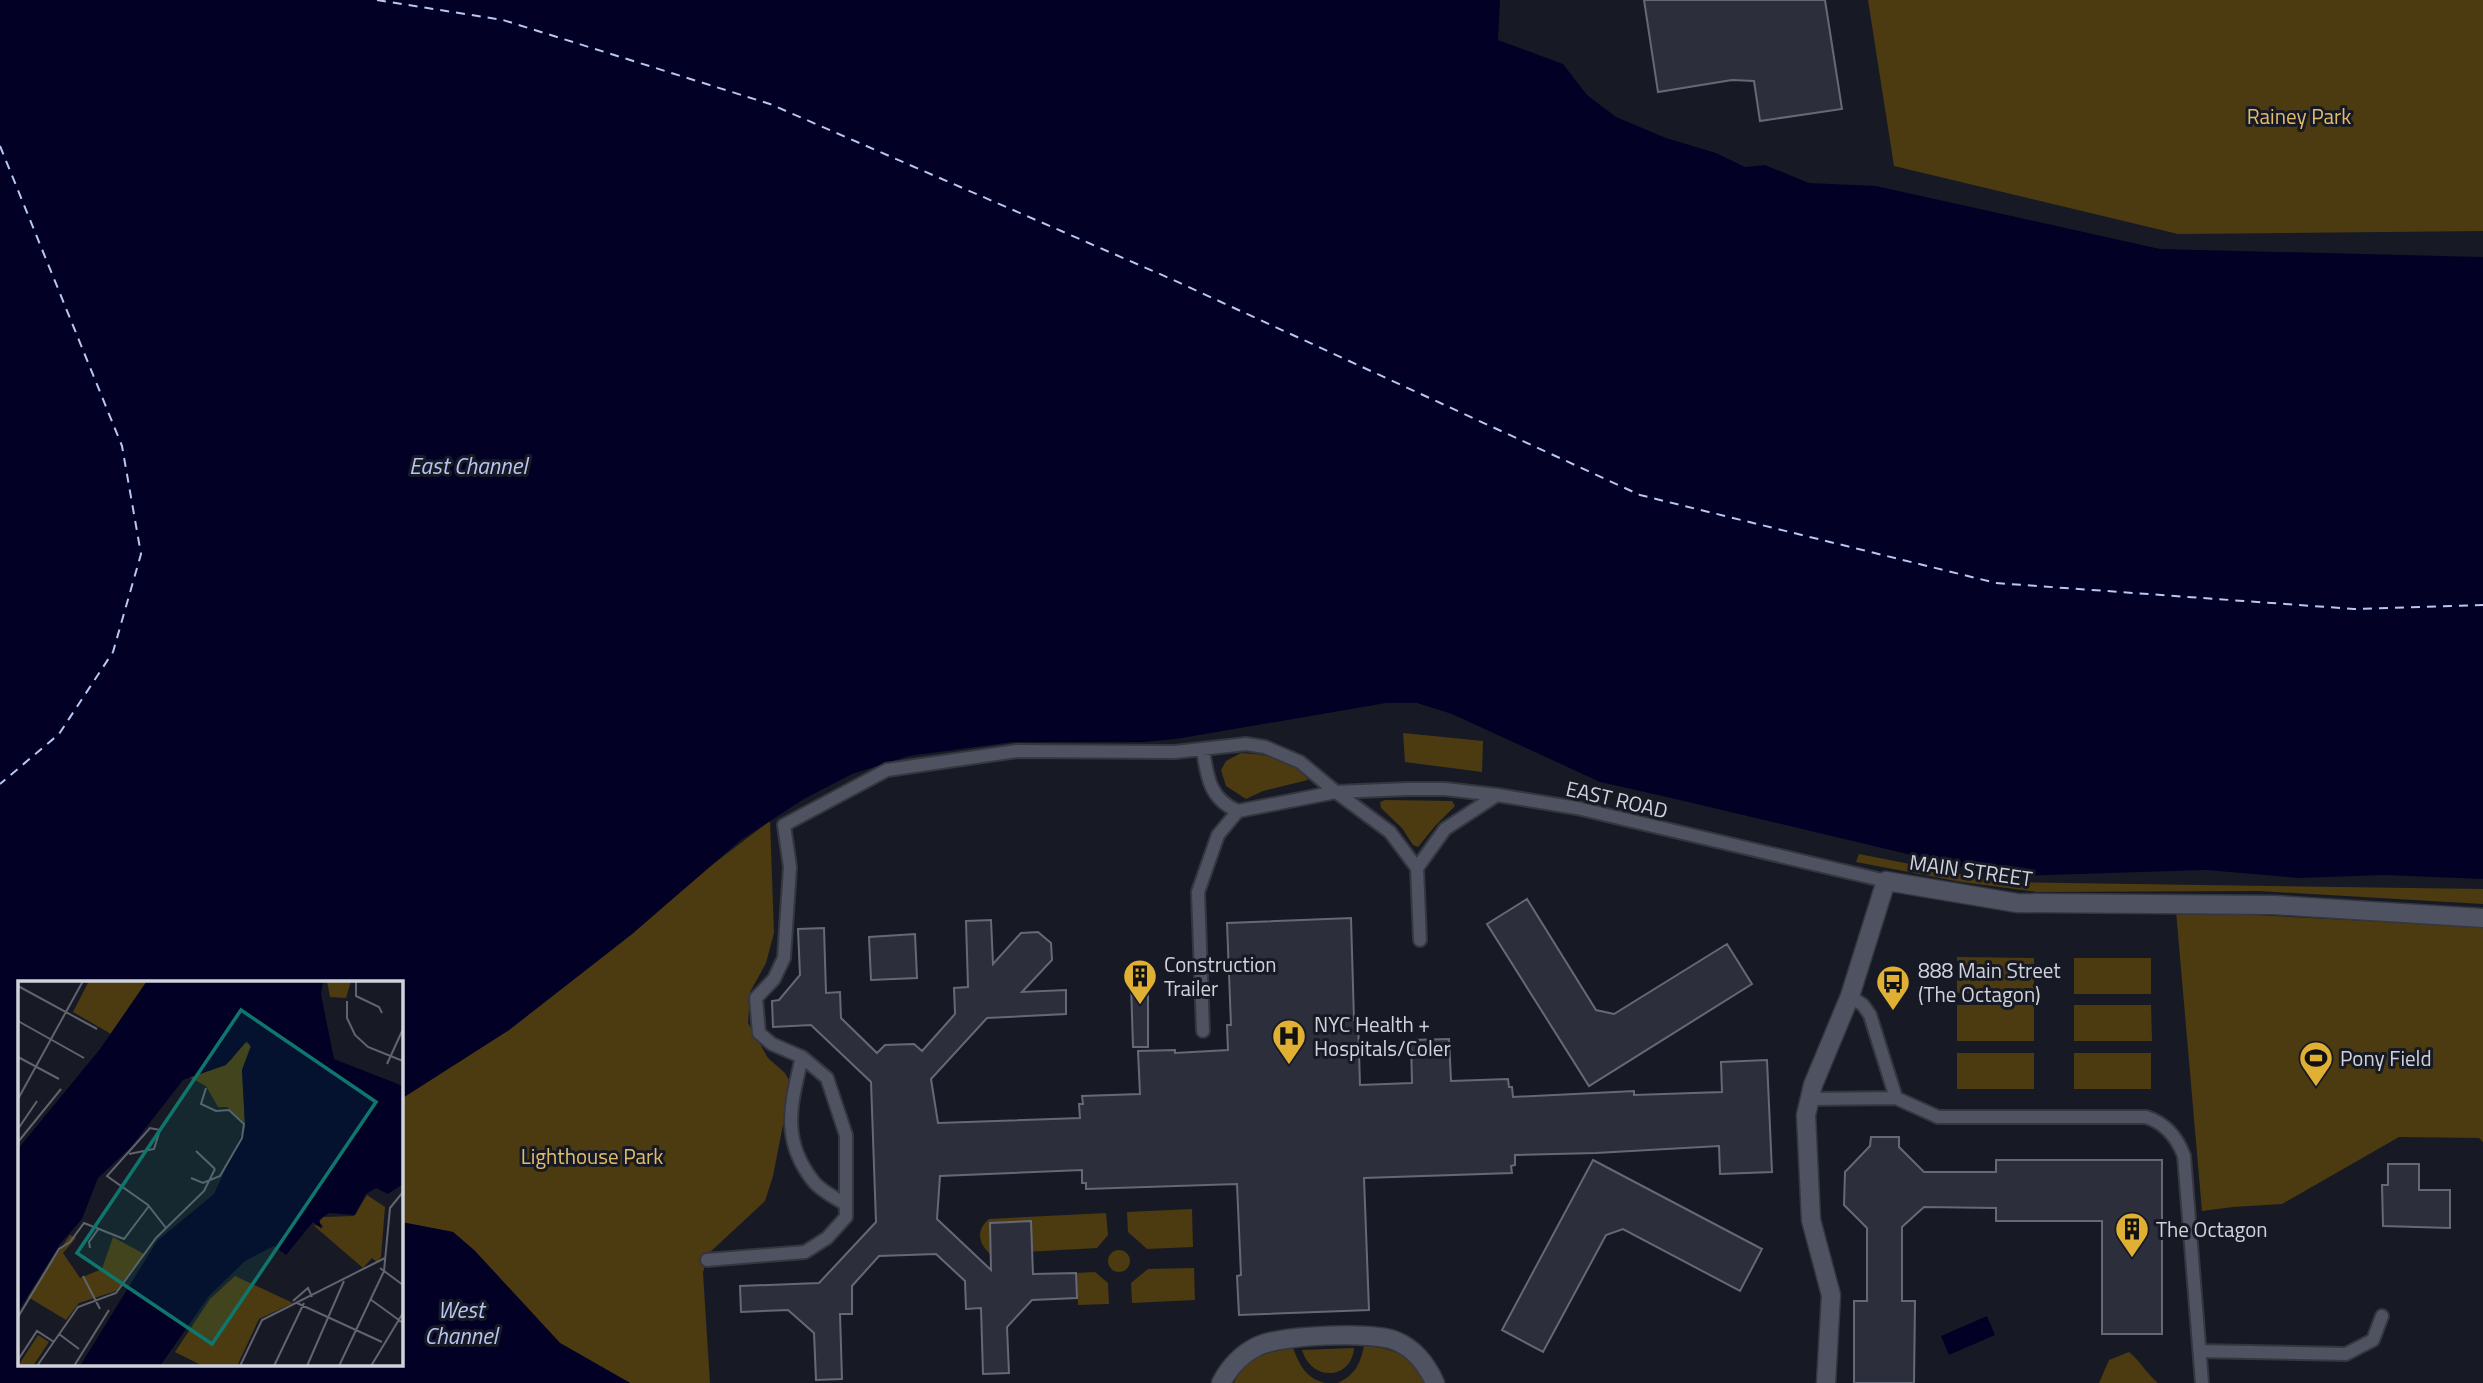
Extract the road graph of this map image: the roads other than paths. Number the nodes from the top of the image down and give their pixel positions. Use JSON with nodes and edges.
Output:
{"nodes":[{"id":1,"x":1203,"y":750,"type":"junction"},
{"id":2,"x":1336,"y":792,"type":"junction"},
{"id":3,"x":1497,"y":795,"type":"junction"},
{"id":4,"x":1238,"y":811,"type":"junction"},
{"id":5,"x":1417,"y":868,"type":"junction"},
{"id":6,"x":1886,"y":881,"type":"junction"},
{"id":7,"x":2483,"y":918,"type":"edge"},
{"id":8,"x":1420,"y":940,"type":"dead end"},
{"id":9,"x":1850,"y":996,"type":"junction"},
{"id":10,"x":1203,"y":1031,"type":"dead end"},
{"id":11,"x":802,"y":1057,"type":"junction"},
{"id":12,"x":1896,"y":1098,"type":"junction"},
{"id":13,"x":1809,"y":1099,"type":"junction"},
{"id":14,"x":845,"y":1204,"type":"junction"},
{"id":15,"x":707,"y":1260,"type":"dead end"},
{"id":16,"x":2382,"y":1315,"type":"dead end"},
{"id":17,"x":2200,"y":1351,"type":"junction"},
{"id":18,"x":1221,"y":1383,"type":"edge"},
{"id":19,"x":1436,"y":1383,"type":"edge"},
{"id":20,"x":1826,"y":1383,"type":"edge"},
{"id":21,"x":2202,"y":1383,"type":"edge"}],
"edges":[{"from":1,"to":2,"type":"lane"},
{"from":1,"to":4,"type":"lane"},
{"from":1,"to":11,"type":"lane"},
{"from":2,"to":3,"type":"lane","name":"EAST ROAD"},
{"from":2,"to":4,"type":"lane","name":"EAST ROAD"},
{"from":2,"to":5,"type":"lane"},
{"from":3,"to":5,"type":"lane"},
{"from":3,"to":6,"type":"lane","name":"EAST ROAD"},
{"from":4,"to":10,"type":"lane"},
{"from":5,"to":8,"type":"lane"},
{"from":6,"to":7,"type":"street","name":"MAIN STREET"},
{"from":6,"to":9,"type":"street","name":"MAIN STREET"},
{"from":9,"to":12,"type":"lane"},
{"from":9,"to":13,"type":"street","name":"MAIN STREET"},
{"from":11,"to":14,"type":"lane"},
{"from":11,"to":14,"type":"lane"},
{"from":12,"to":13,"type":"lane"},
{"from":12,"to":17,"type":"lane"},
{"from":13,"to":20,"type":"street","name":"MAIN STREET"},
{"from":14,"to":15,"type":"lane"},
{"from":16,"to":17,"type":"lane"},
{"from":17,"to":21,"type":"lane"},
{"from":18,"to":19,"type":"street"}]}
